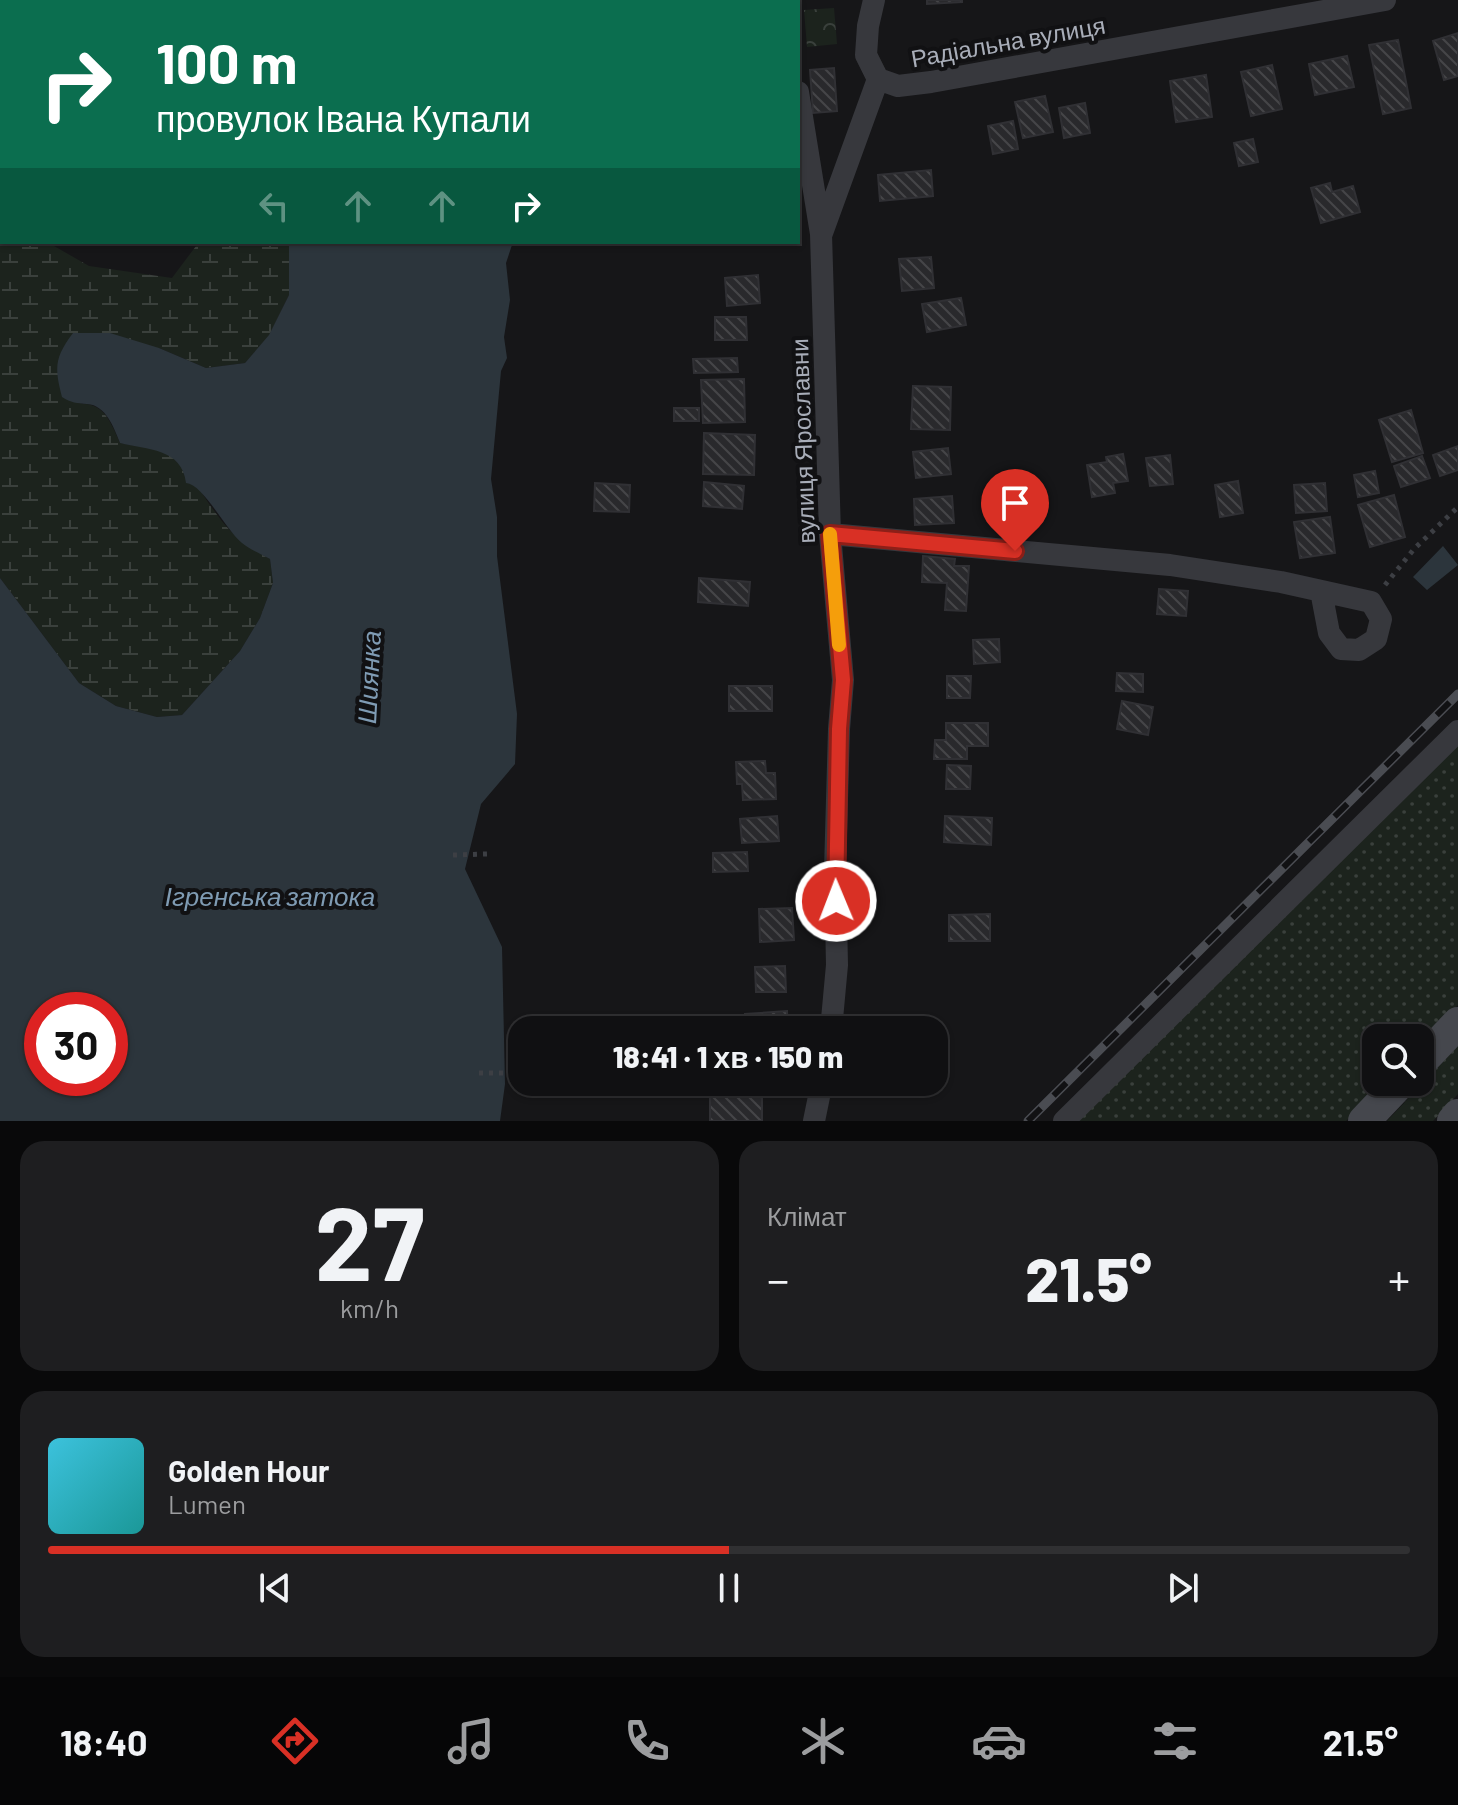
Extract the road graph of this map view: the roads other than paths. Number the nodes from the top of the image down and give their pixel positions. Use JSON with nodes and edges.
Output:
{"nodes":[{"id":1,"x":874,"y":0,"type":"edge"},
{"id":2,"x":1385,"y":0,"type":"edge"},
{"id":3,"x":878,"y":79,"type":"junction"},
{"id":4,"x":800,"y":104,"type":"edge"},
{"id":5,"x":821,"y":234,"type":"junction"},
{"id":6,"x":830,"y":534,"type":"junction"},
{"id":7,"x":1321,"y":591,"type":"junction"},
{"id":8,"x":1458,"y":731,"type":"edge"},
{"id":9,"x":832,"y":1016,"type":"edge"},
{"id":10,"x":1458,"y":1023,"type":"edge"},
{"id":11,"x":1434,"y":1048,"type":"edge"},
{"id":12,"x":819,"y":1096,"type":"edge"},
{"id":13,"x":1388,"y":1096,"type":"edge"},
{"id":14,"x":1458,"y":1115,"type":"edge"},
{"id":15,"x":814,"y":1121,"type":"edge"},
{"id":16,"x":1064,"y":1121,"type":"edge"},
{"id":17,"x":1364,"y":1121,"type":"edge"},
{"id":18,"x":1453,"y":1121,"type":"edge"}],
"edges":[{"from":1,"to":3,"type":"street"},
{"from":2,"to":3,"type":"street","name":"Радіальна вулиця"},
{"from":3,"to":5,"type":"street"},
{"from":4,"to":5,"type":"street","name":"вулиця Ярославни"},
{"from":5,"to":6,"type":"street","name":"вулиця Ярославни"},
{"from":6,"to":7,"type":"street"},
{"from":6,"to":9,"type":"street","name":"вулиця Ярославни"},
{"from":7,"to":7,"type":"street"},
{"from":8,"to":16,"type":"street"},
{"from":10,"to":11,"type":"main road"},
{"from":12,"to":15,"type":"street"},
{"from":13,"to":17,"type":"main road"},
{"from":14,"to":18,"type":"main road"}]}
